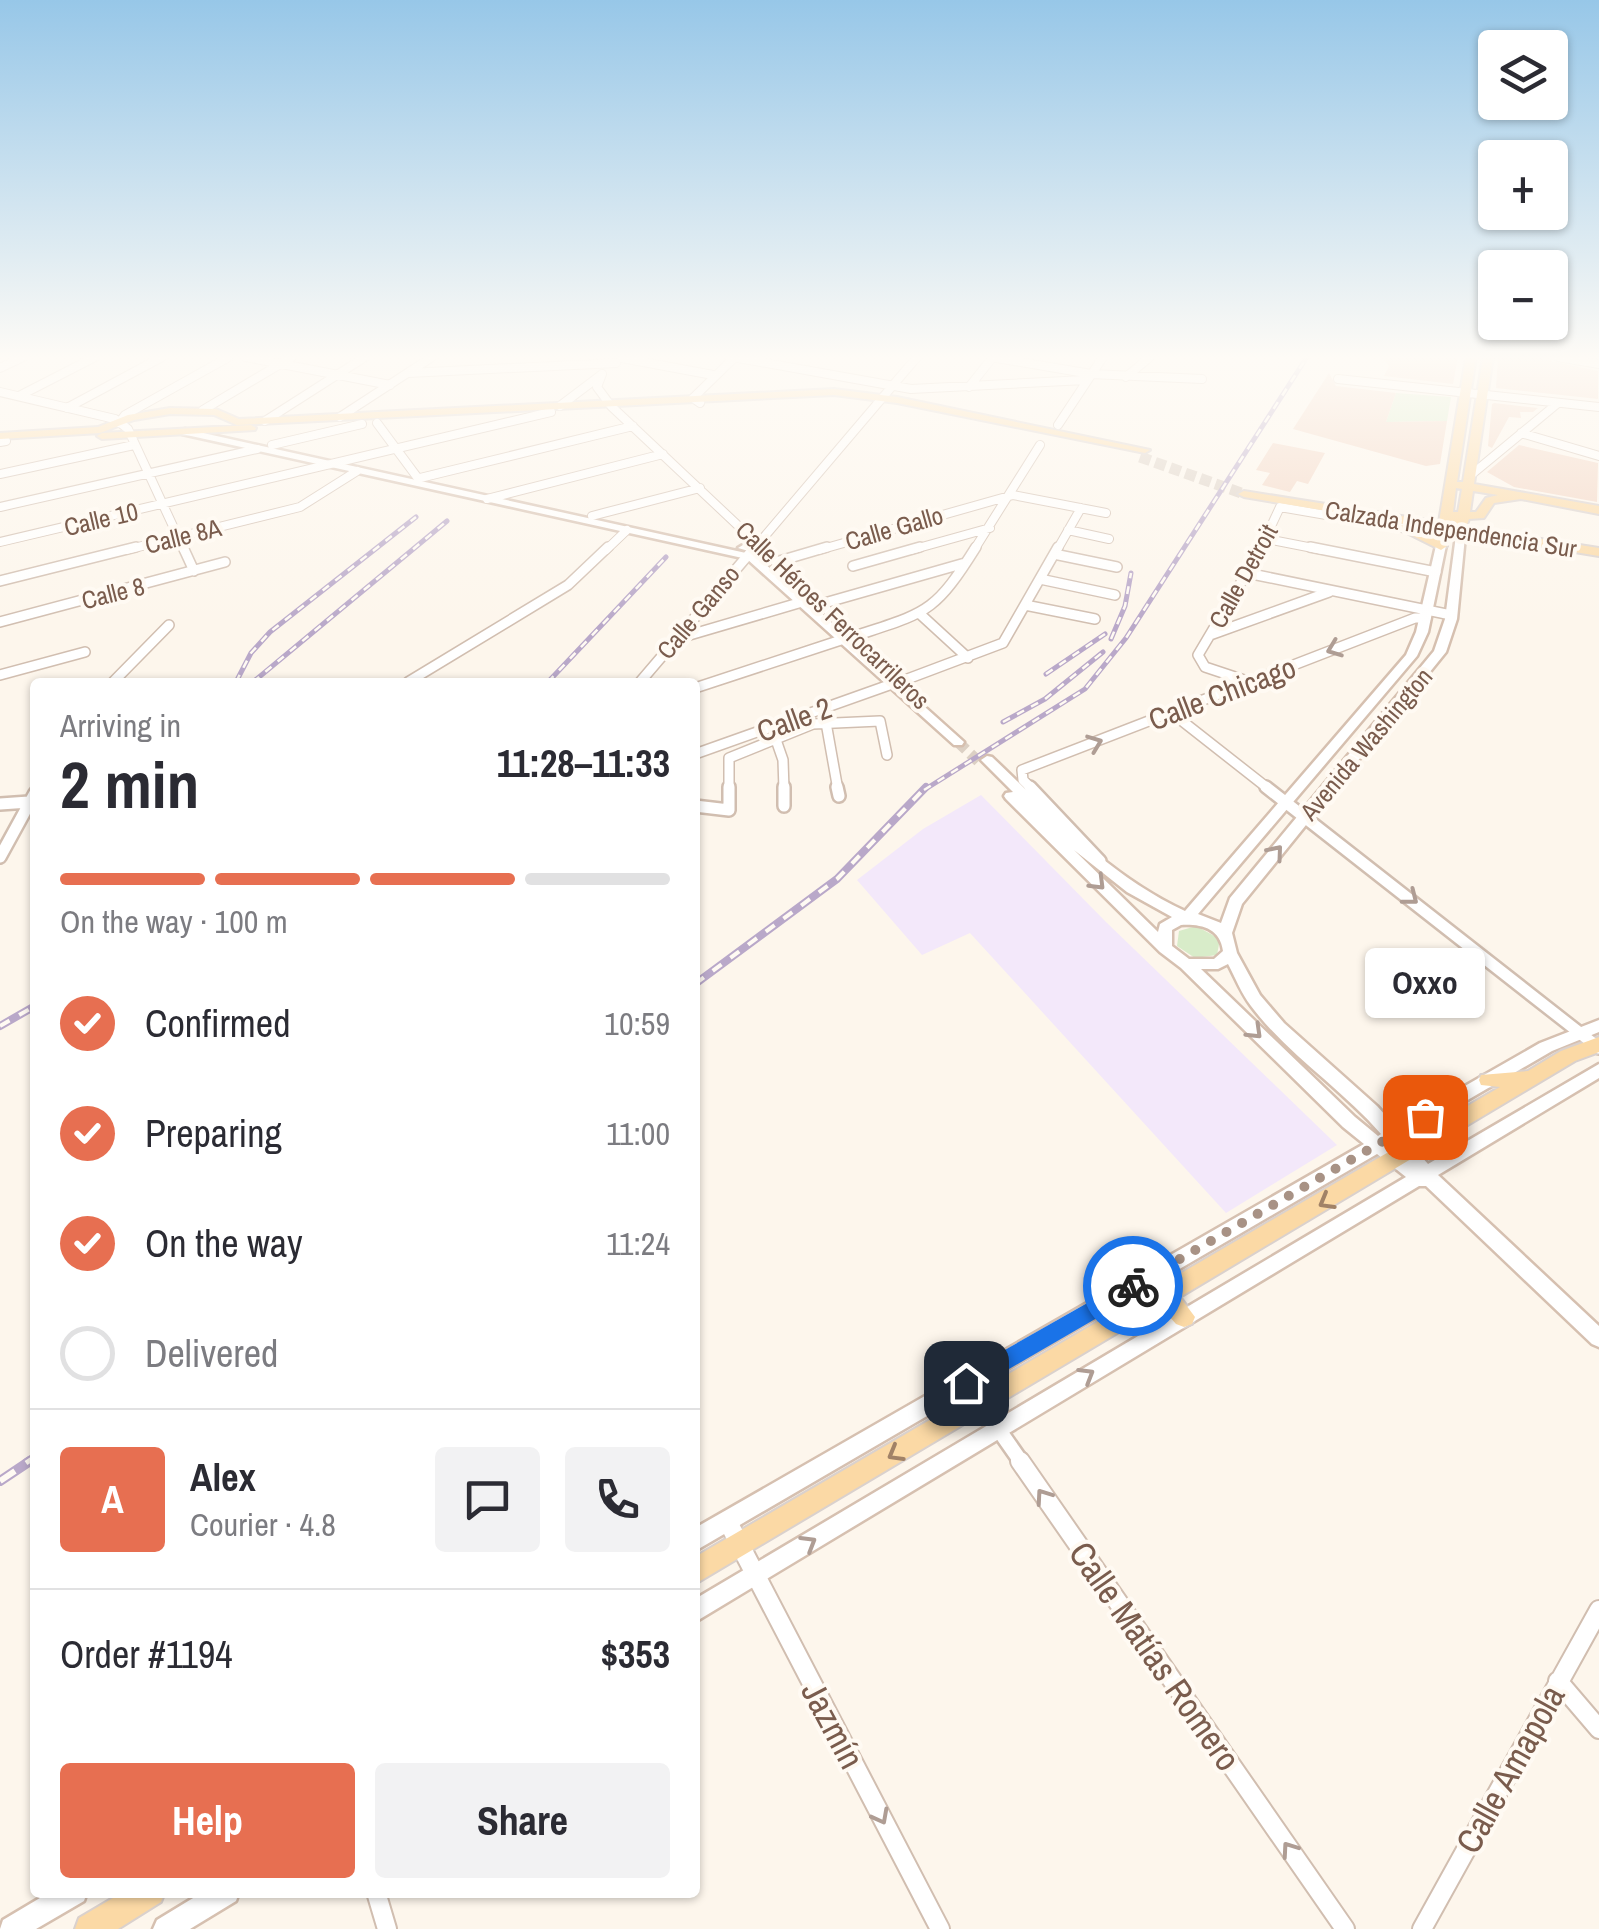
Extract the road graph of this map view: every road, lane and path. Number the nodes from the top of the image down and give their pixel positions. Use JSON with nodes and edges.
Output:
{"nodes":[{"id":1,"x":106,"y":447,"type":"edge"},
{"id":2,"x":136,"y":447,"type":"edge"},
{"id":3,"x":249,"y":447,"type":"edge"},
{"id":4,"x":277,"y":447,"type":"edge"},
{"id":5,"x":406,"y":447,"type":"edge"},
{"id":6,"x":546,"y":447,"type":"edge"},
{"id":7,"x":656,"y":447,"type":"edge"},
{"id":8,"x":837,"y":447,"type":"edge"},
{"id":9,"x":1039,"y":447,"type":"edge"},
{"id":10,"x":1112,"y":447,"type":"edge"},
{"id":11,"x":1458,"y":447,"type":"edge"},
{"id":12,"x":1475,"y":447,"type":"edge"},
{"id":13,"x":1507,"y":447,"type":"edge"},
{"id":14,"x":1569,"y":447,"type":"edge"},
{"id":15,"x":257,"y":449,"type":"junction"},
{"id":16,"x":398,"y":449,"type":"junction"},
{"id":17,"x":1143,"y":453,"type":"tunnel mouth"},
{"id":18,"x":663,"y":454,"type":"junction"},
{"id":19,"x":1599,"y":456,"type":"edge"},
{"id":20,"x":345,"y":461,"type":"junction"},
{"id":21,"x":330,"y":465,"type":"junction"},
{"id":22,"x":357,"y":471,"type":"junction"},
{"id":23,"x":148,"y":473,"type":"junction"},
{"id":24,"x":0,"y":474,"type":"edge"},
{"id":25,"x":418,"y":478,"type":"junction"},
{"id":26,"x":1470,"y":481,"type":"junction"},
{"id":27,"x":1453,"y":484,"type":"junction"},
{"id":28,"x":700,"y":488,"type":"junction"},
{"id":29,"x":1013,"y":494,"type":"junction"},
{"id":30,"x":500,"y":495,"type":"junction"},
{"id":31,"x":1521,"y":496,"type":"junction"},
{"id":32,"x":487,"y":499,"type":"junction"},
{"id":33,"x":163,"y":504,"type":"junction"},
{"id":34,"x":0,"y":506,"type":"edge"},
{"id":35,"x":1081,"y":508,"type":"junction"},
{"id":36,"x":1599,"y":510,"type":"edge"},
{"id":37,"x":1106,"y":513,"type":"dead end"},
{"id":38,"x":592,"y":516,"type":"junction"},
{"id":39,"x":1382,"y":518,"type":"junction"},
{"id":40,"x":1446,"y":521,"type":"junction"},
{"id":41,"x":1462,"y":522,"type":"junction"},
{"id":42,"x":990,"y":528,"type":"junction"},
{"id":43,"x":627,"y":530,"type":"junction"},
{"id":44,"x":1068,"y":530,"type":"junction"},
{"id":45,"x":1413,"y":530,"type":"junction"},
{"id":46,"x":179,"y":537,"type":"junction"},
{"id":47,"x":1109,"y":539,"type":"dead end"},
{"id":48,"x":1267,"y":539,"type":"junction"},
{"id":49,"x":0,"y":542,"type":"edge"},
{"id":50,"x":1441,"y":546,"type":"junction"},
{"id":51,"x":750,"y":549,"type":"junction"},
{"id":52,"x":1599,"y":552,"type":"edge"},
{"id":53,"x":1054,"y":554,"type":"junction"},
{"id":54,"x":772,"y":558,"type":"junction"},
{"id":55,"x":225,"y":562,"type":"dead end"},
{"id":56,"x":966,"y":563,"type":"junction"},
{"id":57,"x":854,"y":566,"type":"dead end"},
{"id":58,"x":1117,"y":568,"type":"dead end"},
{"id":59,"x":194,"y":571,"type":"junction"},
{"id":60,"x":1436,"y":572,"type":"junction"},
{"id":61,"x":1248,"y":573,"type":"junction"},
{"id":62,"x":1040,"y":579,"type":"junction"},
{"id":63,"x":0,"y":581,"type":"edge"},
{"id":64,"x":1333,"y":590,"type":"junction"},
{"id":65,"x":1115,"y":595,"type":"dead end"},
{"id":66,"x":802,"y":602,"type":"junction"},
{"id":67,"x":821,"y":604,"type":"junction"},
{"id":68,"x":1024,"y":605,"type":"junction"},
{"id":69,"x":920,"y":614,"type":"junction"},
{"id":70,"x":1427,"y":614,"type":"junction"},
{"id":71,"x":1451,"y":615,"type":"junction"},
{"id":72,"x":1095,"y":619,"type":"dead end"},
{"id":73,"x":0,"y":622,"type":"edge"},
{"id":74,"x":169,"y":626,"type":"dead end"},
{"id":75,"x":1210,"y":635,"type":"junction"},
{"id":76,"x":848,"y":638,"type":"junction"},
{"id":77,"x":674,"y":640,"type":"junction"},
{"id":78,"x":84,"y":652,"type":"dead end"},
{"id":79,"x":968,"y":658,"type":"junction"},
{"id":80,"x":0,"y":675,"type":"edge"},
{"id":81,"x":117,"y":678,"type":"edge"},
{"id":82,"x":415,"y":678,"type":"edge"},
{"id":83,"x":643,"y":678,"type":"edge"},
{"id":84,"x":897,"y":682,"type":"junction"},
{"id":85,"x":1250,"y":682,"type":"junction"},
{"id":86,"x":700,"y":686,"type":"edge"},
{"id":87,"x":818,"y":710,"type":"junction"},
{"id":88,"x":1172,"y":713,"type":"junction"},
{"id":89,"x":828,"y":721,"type":"junction"},
{"id":90,"x":776,"y":737,"type":"junction"},
{"id":91,"x":962,"y":741,"type":"tunnel mouth"},
{"id":92,"x":700,"y":752,"type":"edge"},
{"id":93,"x":886,"y":755,"type":"dead end"},
{"id":94,"x":838,"y":796,"type":"dead end"},
{"id":95,"x":30,"y":798,"type":"edge"},
{"id":96,"x":30,"y":802,"type":"edge"},
{"id":97,"x":1288,"y":803,"type":"junction"},
{"id":98,"x":0,"y":804,"type":"edge"},
{"id":99,"x":700,"y":806,"type":"edge"},
{"id":100,"x":784,"y":806,"type":"dead end"},
{"id":101,"x":1306,"y":817,"type":"junction"},
{"id":102,"x":0,"y":857,"type":"edge"},
{"id":103,"x":1100,"y":861,"type":"junction"},
{"id":104,"x":1165,"y":909,"type":"junction"},
{"id":105,"x":1127,"y":913,"type":"junction"},
{"id":106,"x":1187,"y":918,"type":"junction"},
{"id":107,"x":1224,"y":932,"type":"junction"},
{"id":108,"x":1165,"y":948,"type":"junction"},
{"id":109,"x":1230,"y":953,"type":"junction"},
{"id":110,"x":1186,"y":964,"type":"junction"},
{"id":111,"x":1595,"y":1039,"type":"edge"},
{"id":112,"x":1557,"y":1063,"type":"junction"},
{"id":113,"x":1599,"y":1070,"type":"edge"},
{"id":114,"x":1536,"y":1076,"type":"junction"},
{"id":115,"x":1488,"y":1080,"type":"junction"},
{"id":116,"x":1578,"y":1080,"type":"junction"},
{"id":117,"x":1560,"y":1092,"type":"junction"},
{"id":118,"x":1472,"y":1115,"type":"junction"},
{"id":119,"x":1446,"y":1131,"type":"junction"},
{"id":120,"x":1492,"y":1132,"type":"junction"},
{"id":121,"x":1385,"y":1140,"type":"junction"},
{"id":122,"x":1466,"y":1147,"type":"junction"},
{"id":123,"x":1412,"y":1165,"type":"junction"},
{"id":124,"x":1370,"y":1176,"type":"junction"},
{"id":125,"x":1389,"y":1194,"type":"junction"},
{"id":126,"x":1166,"y":1296,"type":"junction"},
{"id":127,"x":1184,"y":1317,"type":"junction"},
{"id":128,"x":1599,"y":1338,"type":"edge"},
{"id":129,"x":966,"y":1383,"type":"junction"},
{"id":130,"x":980,"y":1404,"type":"junction"},
{"id":131,"x":997,"y":1430,"type":"junction"},
{"id":132,"x":728,"y":1522,"type":"junction"},
{"id":133,"x":700,"y":1537,"type":"edge"},
{"id":134,"x":740,"y":1546,"type":"junction"},
{"id":135,"x":700,"y":1569,"type":"edge"},
{"id":136,"x":755,"y":1575,"type":"junction"},
{"id":137,"x":700,"y":1608,"type":"edge"},
{"id":138,"x":1599,"y":1610,"type":"edge"},
{"id":139,"x":1558,"y":1681,"type":"junction"},
{"id":140,"x":1599,"y":1729,"type":"edge"},
{"id":141,"x":65,"y":1898,"type":"edge"},
{"id":142,"x":141,"y":1898,"type":"edge"},
{"id":143,"x":217,"y":1898,"type":"edge"},
{"id":144,"x":378,"y":1898,"type":"edge"},
{"id":145,"x":12,"y":1929,"type":"edge"},
{"id":146,"x":90,"y":1929,"type":"edge"},
{"id":147,"x":166,"y":1929,"type":"edge"},
{"id":148,"x":387,"y":1929,"type":"edge"},
{"id":149,"x":940,"y":1929,"type":"edge"},
{"id":150,"x":1344,"y":1929,"type":"edge"},
{"id":151,"x":1422,"y":1929,"type":"edge"}],
"edges":[{"from":1,"to":24,"type":"street"},
{"from":2,"to":23,"type":"street"},
{"from":3,"to":15,"type":"main road"},
{"from":4,"to":20,"type":"main road"},
{"from":5,"to":16,"type":"street","name":"Calle 10"},
{"from":6,"to":25,"type":"street"},
{"from":7,"to":18,"type":"street","name":"Calle Héroes Ferrocarrileros"},
{"from":8,"to":51,"type":"street","name":"Calle Ganso"},
{"from":9,"to":29,"type":"street"},
{"from":10,"to":17,"type":"main road"},
{"from":11,"to":27,"type":"main road","name":"Avenida Washington"},
{"from":12,"to":26,"type":"main road","name":"Avenida Washington"},
{"from":13,"to":26,"type":"street"},
{"from":14,"to":19,"type":"street"},
{"from":15,"to":21,"type":"main road"},
{"from":15,"to":23,"type":"street"},
{"from":16,"to":20,"type":"street","name":"Calle 10"},
{"from":16,"to":25,"type":"street"},
{"from":18,"to":28,"type":"street","name":"Calle Héroes Ferrocarrileros"},
{"from":18,"to":30,"type":"street"},
{"from":20,"to":21,"type":"street","name":"Calle 10"},
{"from":20,"to":25,"type":"main road"},
{"from":21,"to":22,"type":"main road"},
{"from":21,"to":33,"type":"street","name":"Calle 10"},
{"from":22,"to":32,"type":"main road"},
{"from":22,"to":46,"type":"street","name":"Calle 8A"},
{"from":23,"to":33,"type":"street"},
{"from":23,"to":34,"type":"street"},
{"from":25,"to":30,"type":"main road"},
{"from":26,"to":27,"type":"main road"},
{"from":26,"to":31,"type":"main road"},
{"from":26,"to":41,"type":"main road","name":"Avenida Washington"},
{"from":27,"to":40,"type":"main road","name":"Avenida Washington"},
{"from":28,"to":38,"type":"street"},
{"from":28,"to":51,"type":"street","name":"Calle Héroes Ferrocarrileros"},
{"from":29,"to":35,"type":"street"},
{"from":29,"to":42,"type":"street"},
{"from":29,"to":54,"type":"street","name":"Calle Gallo"},
{"from":30,"to":32,"type":"street"},
{"from":30,"to":38,"type":"main road"},
{"from":31,"to":36,"type":"main road"},
{"from":31,"to":41,"type":"main road"},
{"from":32,"to":43,"type":"main road"},
{"from":33,"to":46,"type":"street"},
{"from":33,"to":49,"type":"street","name":"Calle 10"},
{"from":35,"to":37,"type":"street"},
{"from":35,"to":44,"type":"street","name":"Calle 2"},
{"from":38,"to":51,"type":"main road"},
{"from":39,"to":40,"type":"main road","name":"Calzada Independencia Sur"},
{"from":39,"to":40,"type":"main road","name":"Calzada Independencia Sur"},
{"from":39,"to":45,"type":"main road"},
{"from":40,"to":41,"type":"main road","name":"Calzada Independencia Sur"},
{"from":40,"to":50,"type":"main road","name":"Avenida Washington"},
{"from":41,"to":52,"type":"main road","name":"Calzada Independencia Sur"},
{"from":41,"to":71,"type":"main road","name":"Avenida Washington"},
{"from":42,"to":56,"type":"street"},
{"from":42,"to":57,"type":"street"},
{"from":43,"to":51,"type":"main road"},
{"from":43,"to":82,"type":"street"},
{"from":44,"to":47,"type":"street"},
{"from":44,"to":53,"type":"street","name":"Calle 2"},
{"from":45,"to":48,"type":"street","name":"Calle Detroit"},
{"from":45,"to":50,"type":"main road"},
{"from":46,"to":59,"type":"street"},
{"from":46,"to":63,"type":"street","name":"Calle 8A"},
{"from":48,"to":60,"type":"street"},
{"from":48,"to":61,"type":"street","name":"Calle Detroit"},
{"from":50,"to":60,"type":"main road","name":"Avenida Washington"},
{"from":51,"to":54,"type":"main road"},
{"from":51,"to":66,"type":"main road","name":"Calle Héroes Ferrocarrileros"},
{"from":51,"to":77,"type":"street","name":"Calle Ganso"},
{"from":53,"to":58,"type":"street"},
{"from":53,"to":62,"type":"street","name":"Calle 2"},
{"from":54,"to":67,"type":"main road","name":"Calle Héroes Ferrocarrileros"},
{"from":55,"to":59,"type":"street","name":"Calle 8"},
{"from":56,"to":67,"type":"street"},
{"from":56,"to":69,"type":"street"},
{"from":59,"to":73,"type":"street","name":"Calle 8"},
{"from":60,"to":70,"type":"main road","name":"Avenida Washington"},
{"from":61,"to":64,"type":"street"},
{"from":61,"to":75,"type":"street","name":"Calle Detroit"},
{"from":62,"to":65,"type":"street"},
{"from":62,"to":68,"type":"street","name":"Calle 2"},
{"from":64,"to":70,"type":"street"},
{"from":64,"to":75,"type":"street"},
{"from":66,"to":76,"type":"main road","name":"Calle Héroes Ferrocarrileros"},
{"from":66,"to":77,"type":"street"},
{"from":67,"to":76,"type":"main road","name":"Calle Héroes Ferrocarrileros"},
{"from":68,"to":72,"type":"street"},
{"from":68,"to":79,"type":"street","name":"Calle 2"},
{"from":69,"to":76,"type":"street"},
{"from":69,"to":79,"type":"street"},
{"from":70,"to":71,"type":"street"},
{"from":70,"to":85,"type":"street","name":"Calle Chicago","one_way":true},
{"from":70,"to":97,"type":"main road","name":"Avenida Washington"},
{"from":71,"to":101,"type":"main road","name":"Avenida Washington"},
{"from":74,"to":81,"type":"street"},
{"from":75,"to":85,"type":"street","name":"Calle Detroit"},
{"from":76,"to":84,"type":"main road","name":"Calle Héroes Ferrocarrileros"},
{"from":76,"to":86,"type":"street"},
{"from":77,"to":83,"type":"street","name":"Calle Ganso"},
{"from":78,"to":80,"type":"street"},
{"from":79,"to":84,"type":"street","name":"Calle 2"},
{"from":84,"to":87,"type":"street","name":"Calle 2"},
{"from":84,"to":91,"type":"main road","name":"Calle Héroes Ferrocarrileros"},
{"from":85,"to":88,"type":"street","name":"Calle Chicago"},
{"from":87,"to":89,"type":"street"},
{"from":87,"to":92,"type":"street","name":"Calle 2"},
{"from":88,"to":97,"type":"street"},
{"from":103,"to":88,"type":"street","name":"Calle Chicago","one_way":true},
{"from":89,"to":90,"type":"street"},
{"from":89,"to":93,"type":"street"},
{"from":89,"to":94,"type":"street"},
{"from":90,"to":99,"type":"street"},
{"from":90,"to":100,"type":"street"},
{"from":95,"to":98,"type":"street"},
{"from":96,"to":102,"type":"street"},
{"from":97,"to":101,"type":"street"},
{"from":97,"to":106,"type":"main road","name":"Avenida Washington"},
{"from":107,"to":101,"type":"main road","name":"Avenida Washington","one_way":true},
{"from":101,"to":111,"type":"street","one_way":true},
{"from":103,"to":104,"type":"main road"},
{"from":103,"to":105,"type":"main road","one_way":true},
{"from":104,"to":105,"type":"main road"},
{"from":104,"to":106,"type":"main road"},
{"from":105,"to":108,"type":"main road"},
{"from":106,"to":107,"type":"main road"},
{"from":106,"to":108,"type":"main road"},
{"from":107,"to":109,"type":"main road"},
{"from":108,"to":110,"type":"main road"},
{"from":109,"to":110,"type":"main road"},
{"from":109,"to":121,"type":"main road"},
{"from":110,"to":121,"type":"main road","one_way":true},
{"from":111,"to":112,"type":"main road"},
{"from":111,"to":115,"type":"main road"},
{"from":112,"to":114,"type":"main road"},
{"from":112,"to":116,"type":"main road"},
{"from":113,"to":116,"type":"main road"},
{"from":114,"to":115,"type":"main road"},
{"from":114,"to":117,"type":"main road"},
{"from":114,"to":118,"type":"main road"},
{"from":115,"to":121,"type":"main road"},
{"from":116,"to":117,"type":"main road"},
{"from":117,"to":120,"type":"main road"},
{"from":118,"to":119,"type":"main road"},
{"from":118,"to":120,"type":"main road"},
{"from":119,"to":122,"type":"main road"},
{"from":119,"to":123,"type":"main road"},
{"from":120,"to":122,"type":"main road"},
{"from":121,"to":123,"type":"main road"},
{"from":121,"to":129,"type":"main road"},
{"from":122,"to":123,"type":"main road"},
{"from":123,"to":124,"type":"main road"},
{"from":123,"to":125,"type":"main road"},
{"from":123,"to":128,"type":"main road"},
{"from":124,"to":125,"type":"main road"},
{"from":124,"to":126,"type":"main road","one_way":true},
{"from":125,"to":127,"type":"main road"},
{"from":126,"to":127,"type":"main road"},
{"from":126,"to":130,"type":"main road"},
{"from":131,"to":127,"type":"main road","one_way":true},
{"from":129,"to":130,"type":"street","name":"Calle Matías Romero"},
{"from":129,"to":132,"type":"main road"},
{"from":130,"to":131,"type":"street","name":"Calle Matías Romero"},
{"from":130,"to":134,"type":"main road","one_way":true},
{"from":136,"to":131,"type":"main road","one_way":true},
{"from":150,"to":131,"type":"street","name":"Calle Matías Romero","one_way":true},
{"from":132,"to":133,"type":"main road"},
{"from":132,"to":134,"type":"street","name":"Jazmín"},
{"from":134,"to":135,"type":"main road"},
{"from":134,"to":136,"type":"street","name":"Jazmín"},
{"from":136,"to":137,"type":"main road"},
{"from":136,"to":149,"type":"street","name":"Jazmín","one_way":true},
{"from":138,"to":139,"type":"street","name":"Calle Amapola"},
{"from":139,"to":140,"type":"street"},
{"from":139,"to":151,"type":"street","name":"Calle Amapola"},
{"from":141,"to":145,"type":"main road"},
{"from":142,"to":146,"type":"main road"},
{"from":143,"to":147,"type":"main road"},
{"from":144,"to":148,"type":"street"}]}
